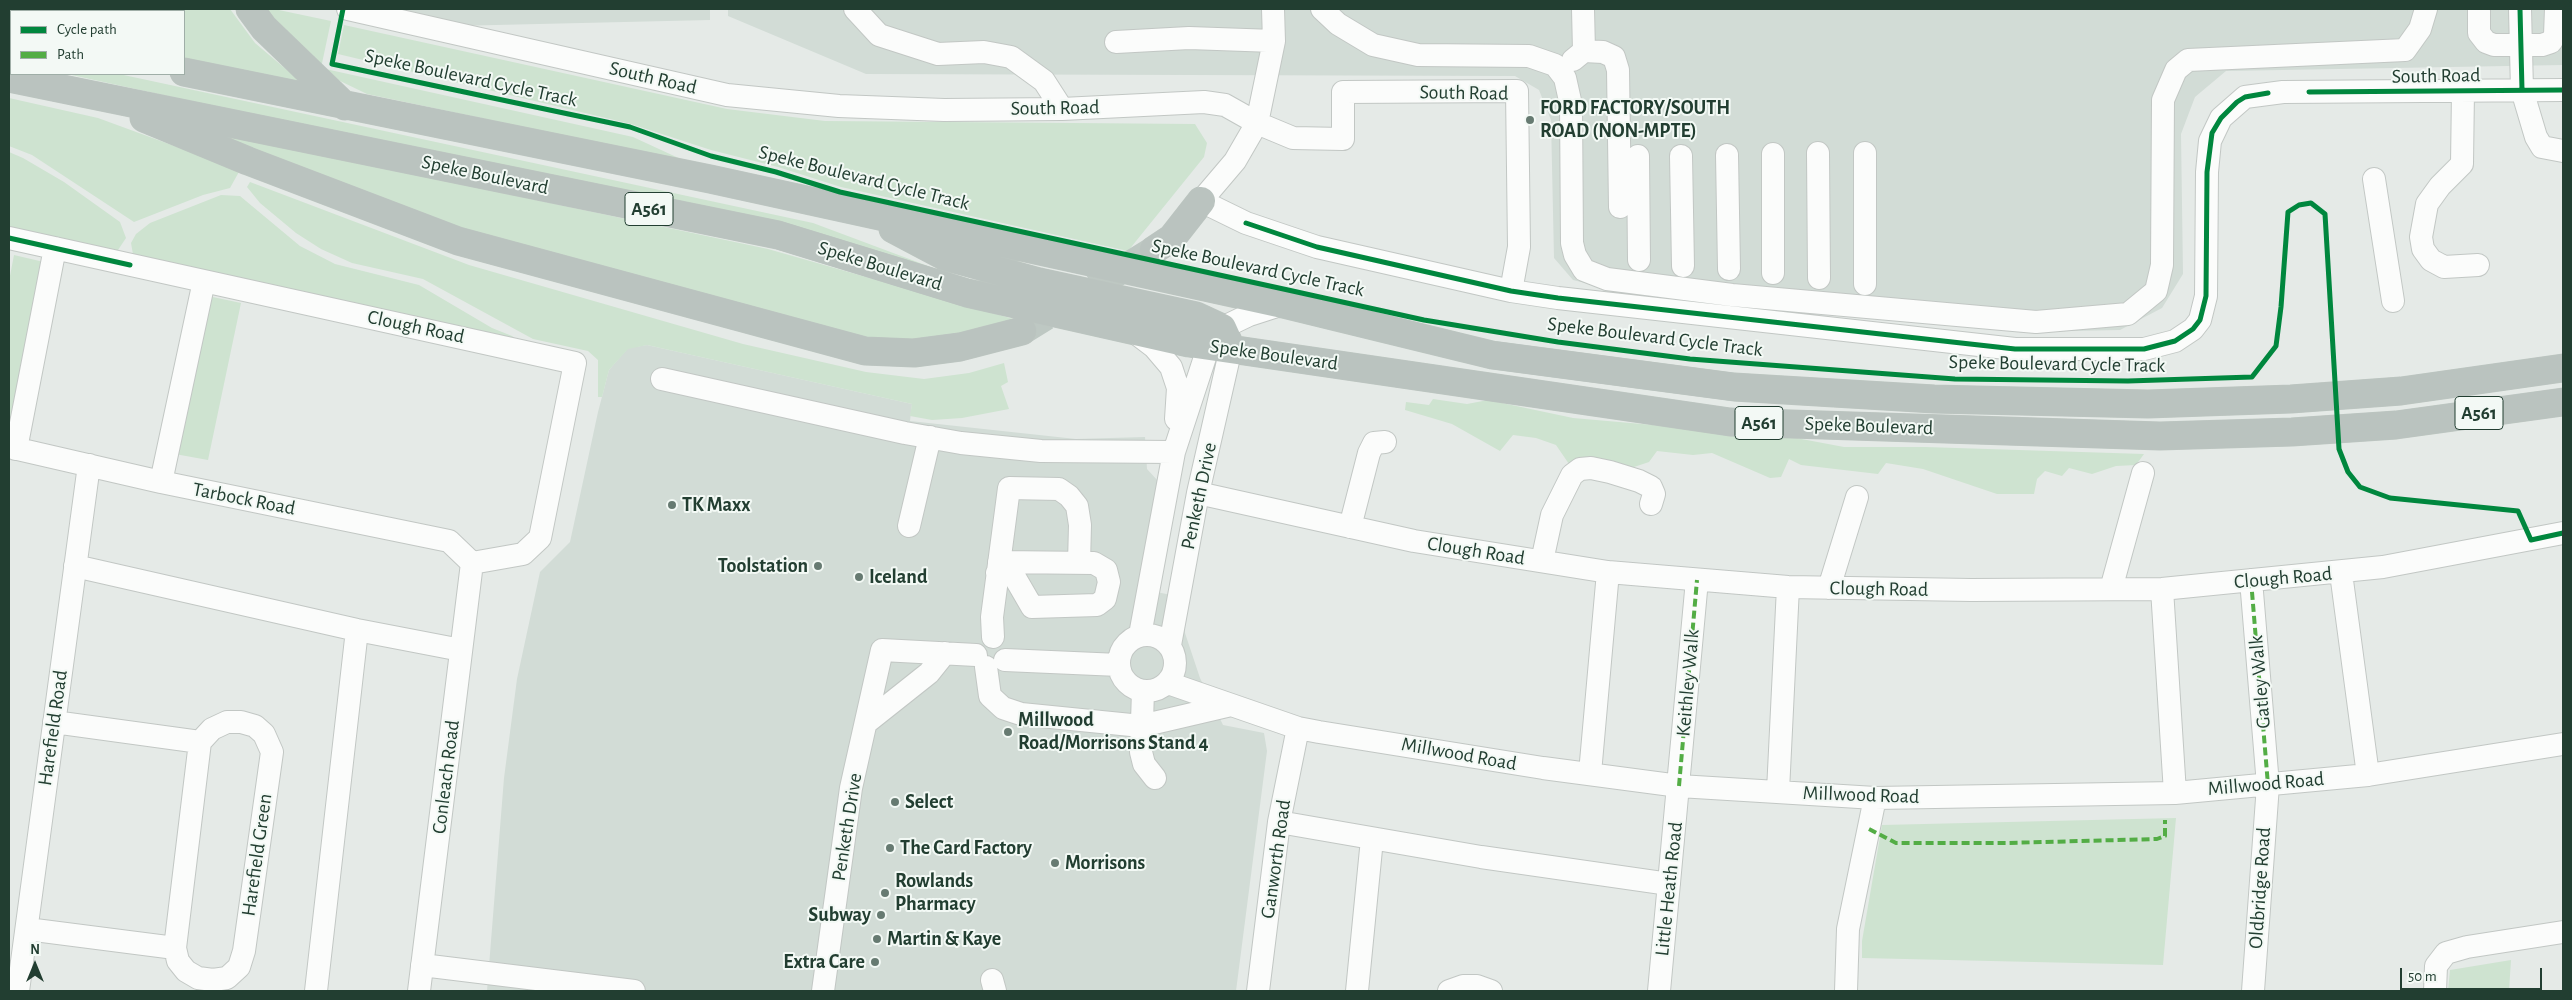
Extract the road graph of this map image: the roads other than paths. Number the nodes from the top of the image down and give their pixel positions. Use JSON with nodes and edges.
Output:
{"nodes":[{"id":1,"x":250,"y":9,"type":"edge"},
{"id":2,"x":348,"y":9,"type":"edge"},
{"id":3,"x":855,"y":9,"type":"edge"},
{"id":4,"x":1273,"y":9,"type":"edge"},
{"id":5,"x":1322,"y":9,"type":"edge"},
{"id":6,"x":1583,"y":9,"type":"edge"},
{"id":7,"x":2426,"y":9,"type":"edge"},
{"id":8,"x":2520,"y":9,"type":"edge"},
{"id":9,"x":2556,"y":9,"type":"edge"},
{"id":10,"x":2479,"y":12,"type":"dead end"},
{"id":11,"x":1274,"y":41,"type":"junction"},
{"id":12,"x":1116,"y":42,"type":"dead end"},
{"id":13,"x":2521,"y":45,"type":"junction"},
{"id":14,"x":1584,"y":51,"type":"junction"},
{"id":15,"x":1560,"y":70,"type":"junction"},
{"id":16,"x":185,"y":72,"type":"edge"},
{"id":17,"x":9,"y":78,"type":"edge"},
{"id":18,"x":2522,"y":90,"type":"junction"},
{"id":19,"x":2563,"y":90,"type":"edge"},
{"id":20,"x":2464,"y":91,"type":"junction"},
{"id":21,"x":85,"y":94,"type":"junction"},
{"id":22,"x":346,"y":106,"type":"junction"},
{"id":23,"x":1062,"y":109,"type":"junction"},
{"id":24,"x":1257,"y":123,"type":"junction"},
{"id":25,"x":2563,"y":151,"type":"edge"},
{"id":26,"x":1865,"y":152,"type":"dead end"},
{"id":27,"x":1773,"y":154,"type":"dead end"},
{"id":28,"x":1818,"y":154,"type":"dead end"},
{"id":29,"x":1727,"y":155,"type":"dead end"},
{"id":30,"x":1638,"y":156,"type":"dead end"},
{"id":31,"x":1681,"y":156,"type":"dead end"},
{"id":32,"x":2374,"y":180,"type":"dead end"},
{"id":33,"x":1201,"y":201,"type":"junction"},
{"id":34,"x":1620,"y":207,"type":"dead end"},
{"id":35,"x":863,"y":213,"type":"junction"},
{"id":36,"x":2421,"y":236,"type":"junction"},
{"id":37,"x":9,"y":238,"type":"edge"},
{"id":38,"x":2385,"y":243,"type":"junction"},
{"id":39,"x":55,"y":248,"type":"junction"},
{"id":40,"x":1154,"y":250,"type":"tunnel mouth"},
{"id":41,"x":1639,"y":260,"type":"dead end"},
{"id":42,"x":2478,"y":265,"type":"dead end"},
{"id":43,"x":1683,"y":266,"type":"dead end"},
{"id":44,"x":1729,"y":268,"type":"dead end"},
{"id":45,"x":1773,"y":273,"type":"dead end"},
{"id":46,"x":1819,"y":278,"type":"dead end"},
{"id":47,"x":204,"y":281,"type":"junction"},
{"id":48,"x":1865,"y":284,"type":"dead end"},
{"id":49,"x":1511,"y":291,"type":"junction"},
{"id":50,"x":2394,"y":301,"type":"dead end"},
{"id":51,"x":1283,"y":304,"type":"junction"},
{"id":52,"x":1132,"y":330,"type":"junction"},
{"id":53,"x":1022,"y":331,"type":"tunnel mouth"},
{"id":54,"x":1221,"y":340,"type":"junction"},
{"id":55,"x":2563,"y":356,"type":"edge"},
{"id":56,"x":2563,"y":368,"type":"edge"},
{"id":57,"x":662,"y":378,"type":"dead end"},
{"id":58,"x":2401,"y":391,"type":"junction"},
{"id":59,"x":2563,"y":402,"type":"edge"},
{"id":60,"x":930,"y":437,"type":"junction"},
{"id":61,"x":1384,"y":442,"type":"dead end"},
{"id":62,"x":13,"y":448,"type":"edge"},
{"id":63,"x":1174,"y":452,"type":"junction"},
{"id":64,"x":89,"y":465,"type":"junction"},
{"id":65,"x":2144,"y":473,"type":"dead end"},
{"id":66,"x":161,"y":482,"type":"junction"},
{"id":67,"x":1198,"y":493,"type":"junction"},
{"id":68,"x":1857,"y":497,"type":"dead end"},
{"id":69,"x":1651,"y":504,"type":"dead end"},
{"id":70,"x":909,"y":526,"type":"dead end"},
{"id":71,"x":1350,"y":527,"type":"junction"},
{"id":72,"x":2563,"y":533,"type":"edge"},
{"id":73,"x":1542,"y":561,"type":"junction"},
{"id":74,"x":472,"y":563,"type":"junction"},
{"id":75,"x":1079,"y":563,"type":"junction"},
{"id":76,"x":75,"y":566,"type":"junction"},
{"id":77,"x":998,"y":567,"type":"junction"},
{"id":78,"x":1608,"y":572,"type":"junction"},
{"id":79,"x":2340,"y":573,"type":"junction"},
{"id":80,"x":1697,"y":580,"type":"junction"},
{"id":81,"x":2251,"y":580,"type":"junction"},
{"id":82,"x":1788,"y":587,"type":"junction"},
{"id":83,"x":1829,"y":588,"type":"junction"},
{"id":84,"x":2111,"y":589,"type":"junction"},
{"id":85,"x":2162,"y":589,"type":"junction"},
{"id":86,"x":357,"y":630,"type":"junction"},
{"id":87,"x":1140,"y":635,"type":"junction"},
{"id":88,"x":1170,"y":645,"type":"junction"},
{"id":89,"x":461,"y":650,"type":"junction"},
{"id":90,"x":945,"y":653,"type":"junction"},
{"id":91,"x":989,"y":661,"type":"junction"},
{"id":92,"x":1119,"y":665,"type":"junction"},
{"id":93,"x":1168,"y":683,"type":"junction"},
{"id":94,"x":1144,"y":691,"type":"junction"},
{"id":95,"x":1231,"y":705,"type":"junction"},
{"id":96,"x":54,"y":722,"type":"junction"},
{"id":97,"x":866,"y":723,"type":"junction"},
{"id":98,"x":1141,"y":726,"type":"junction"},
{"id":99,"x":1298,"y":728,"type":"junction"},
{"id":100,"x":200,"y":742,"type":"junction"},
{"id":101,"x":2563,"y":744,"type":"edge"},
{"id":102,"x":1590,"y":774,"type":"junction"},
{"id":103,"x":2368,"y":775,"type":"junction"},
{"id":104,"x":1155,"y":778,"type":"dead end"},
{"id":105,"x":2268,"y":785,"type":"junction"},
{"id":106,"x":1679,"y":786,"type":"junction"},
{"id":107,"x":1778,"y":791,"type":"junction"},
{"id":108,"x":2175,"y":792,"type":"junction"},
{"id":109,"x":1874,"y":798,"type":"junction"},
{"id":110,"x":1279,"y":822,"type":"junction"},
{"id":111,"x":1372,"y":839,"type":"junction"},
{"id":112,"x":1669,"y":884,"type":"junction"},
{"id":113,"x":27,"y":929,"type":"junction"},
{"id":114,"x":2563,"y":932,"type":"edge"},
{"id":115,"x":175,"y":948,"type":"junction"},
{"id":116,"x":422,"y":965,"type":"junction"},
{"id":117,"x":18,"y":991,"type":"edge"},
{"id":118,"x":316,"y":991,"type":"edge"},
{"id":119,"x":418,"y":991,"type":"edge"},
{"id":120,"x":634,"y":991,"type":"edge"},
{"id":121,"x":824,"y":991,"type":"edge"},
{"id":122,"x":1258,"y":991,"type":"edge"},
{"id":123,"x":1357,"y":991,"type":"edge"},
{"id":124,"x":1448,"y":991,"type":"edge"},
{"id":125,"x":1491,"y":991,"type":"edge"},
{"id":126,"x":1659,"y":991,"type":"edge"},
{"id":127,"x":1846,"y":991,"type":"edge"},
{"id":128,"x":2252,"y":991,"type":"edge"},
{"id":129,"x":2435,"y":991,"type":"edge"}],
"edges":[{"from":1,"to":22,"type":"highway"},
{"from":2,"to":23,"type":"street","name":"South Road"},
{"from":3,"to":23,"type":"street"},
{"from":4,"to":11,"type":"street"},
{"from":5,"to":15,"type":"street"},
{"from":6,"to":14,"type":"street"},
{"from":7,"to":15,"type":"street"},
{"from":8,"to":13,"type":"street"},
{"from":9,"to":13,"type":"street"},
{"from":10,"to":13,"type":"street"},
{"from":11,"to":12,"type":"street"},
{"from":11,"to":24,"type":"street"},
{"from":13,"to":18,"type":"street"},
{"from":14,"to":15,"type":"street"},
{"from":14,"to":34,"type":"street"},
{"from":16,"to":22,"type":"highway","name":"Speke Boulevard","number":"A561"},
{"from":17,"to":21,"type":"highway","name":"Speke Boulevard","number":"A561"},
{"from":18,"to":19,"type":"street","name":"South Road"},
{"from":18,"to":20,"type":"street","name":"South Road"},
{"from":18,"to":25,"type":"street"},
{"from":20,"to":36,"type":"street"},
{"from":20,"to":49,"type":"street","name":"South Road"},
{"from":21,"to":52,"type":"highway","name":"Speke Boulevard","number":"A561"},
{"from":21,"to":53,"type":"highway"},
{"from":22,"to":35,"type":"highway","name":"Speke Boulevard","number":"A561"},
{"from":23,"to":24,"type":"street","name":"South Road"},
{"from":24,"to":33,"type":"street"},
{"from":24,"to":49,"type":"street","name":"South Road"},
{"from":26,"to":48,"type":"street"},
{"from":27,"to":45,"type":"street"},
{"from":28,"to":46,"type":"street"},
{"from":29,"to":44,"type":"street"},
{"from":30,"to":41,"type":"street"},
{"from":31,"to":43,"type":"street"},
{"from":32,"to":38,"type":"street"},
{"from":33,"to":40,"type":"highway"},
{"from":33,"to":49,"type":"street","name":"South Road"},
{"from":35,"to":51,"type":"highway","name":"Speke Boulevard","number":"A561"},
{"from":35,"to":54,"type":"highway","number":"A561"},
{"from":36,"to":38,"type":"street"},
{"from":36,"to":42,"type":"street"},
{"from":37,"to":39,"type":"street","name":"Clough Road"},
{"from":38,"to":50,"type":"street"},
{"from":39,"to":47,"type":"street","name":"Clough Road"},
{"from":39,"to":62,"type":"street"},
{"from":47,"to":66,"type":"street"},
{"from":47,"to":74,"type":"street","name":"Clough Road"},
{"from":51,"to":54,"type":"street"},
{"from":51,"to":58,"type":"highway","name":"Speke Boulevard","number":"A561"},
{"from":52,"to":54,"type":"highway","name":"Speke Boulevard","number":"A561"},
{"from":52,"to":63,"type":"street","name":"Penketh Drive"},
{"from":54,"to":59,"type":"highway","name":"Speke Boulevard","number":"A561"},
{"from":54,"to":63,"type":"street","name":"Penketh Drive"},
{"from":54,"to":67,"type":"street","name":"Penketh Drive"},
{"from":55,"to":58,"type":"highway"},
{"from":56,"to":58,"type":"highway","name":"Speke Boulevard","number":"A561"},
{"from":57,"to":60,"type":"street"},
{"from":60,"to":63,"type":"street"},
{"from":60,"to":70,"type":"street"},
{"from":61,"to":71,"type":"street"},
{"from":62,"to":64,"type":"street","name":"Tarbock Road"},
{"from":63,"to":87,"type":"street","name":"Penketh Drive"},
{"from":64,"to":66,"type":"street","name":"Tarbock Road"},
{"from":64,"to":76,"type":"street","name":"Harefield Road"},
{"from":65,"to":84,"type":"street"},
{"from":66,"to":74,"type":"street","name":"Tarbock Road"},
{"from":67,"to":71,"type":"street","name":"Clough Road"},
{"from":67,"to":88,"type":"street","name":"Penketh Drive"},
{"from":68,"to":83,"type":"street"},
{"from":69,"to":73,"type":"street"},
{"from":71,"to":73,"type":"street","name":"Clough Road"},
{"from":72,"to":79,"type":"street","name":"Clough Road"},
{"from":73,"to":78,"type":"street","name":"Clough Road"},
{"from":74,"to":89,"type":"street","name":"Conleach Road"},
{"from":75,"to":77,"type":"street"},
{"from":75,"to":77,"type":"street"},
{"from":75,"to":77,"type":"street"},
{"from":76,"to":86,"type":"street"},
{"from":76,"to":96,"type":"street","name":"Harefield Road"},
{"from":77,"to":91,"type":"street"},
{"from":78,"to":80,"type":"street","name":"Clough Road"},
{"from":78,"to":102,"type":"street"},
{"from":79,"to":81,"type":"street","name":"Clough Road"},
{"from":79,"to":103,"type":"street"},
{"from":80,"to":82,"type":"street","name":"Clough Road"},
{"from":80,"to":106,"type":"street","name":"Keithley Walk"},
{"from":81,"to":85,"type":"street","name":"Clough Road"},
{"from":81,"to":105,"type":"street","name":"Gatley Walk"},
{"from":82,"to":83,"type":"street","name":"Clough Road"},
{"from":82,"to":107,"type":"street"},
{"from":83,"to":84,"type":"street","name":"Clough Road"},
{"from":84,"to":85,"type":"street","name":"Clough Road"},
{"from":85,"to":108,"type":"street"},
{"from":86,"to":89,"type":"street"},
{"from":86,"to":118,"type":"street"},
{"from":87,"to":88,"type":"street"},
{"from":87,"to":92,"type":"street"},
{"from":88,"to":93,"type":"street","name":"Penketh Drive"},
{"from":89,"to":116,"type":"street","name":"Conleach Road"},
{"from":90,"to":91,"type":"street","name":"Penketh Drive"},
{"from":90,"to":97,"type":"street"},
{"from":90,"to":97,"type":"street","name":"Penketh Drive"},
{"from":91,"to":92,"type":"street","name":"Penketh Drive"},
{"from":91,"to":98,"type":"street"},
{"from":92,"to":94,"type":"street"},
{"from":93,"to":94,"type":"street"},
{"from":93,"to":95,"type":"street","name":"Millwood Road"},
{"from":94,"to":98,"type":"street"},
{"from":95,"to":98,"type":"street"},
{"from":95,"to":99,"type":"street","name":"Millwood Road"},
{"from":96,"to":100,"type":"street"},
{"from":96,"to":113,"type":"street","name":"Harefield Road"},
{"from":97,"to":121,"type":"street","name":"Penketh Drive"},
{"from":98,"to":104,"type":"street"},
{"from":99,"to":102,"type":"street","name":"Millwood Road"},
{"from":99,"to":110,"type":"street","name":"Ganworth Road"},
{"from":100,"to":115,"type":"street"},
{"from":100,"to":115,"type":"street","name":"Harefield Green"},
{"from":101,"to":103,"type":"street","name":"Millwood Road"},
{"from":102,"to":106,"type":"street","name":"Millwood Road"},
{"from":103,"to":105,"type":"street","name":"Millwood Road"},
{"from":105,"to":108,"type":"street","name":"Millwood Road"},
{"from":105,"to":128,"type":"street","name":"Oldbridge Road"},
{"from":106,"to":107,"type":"street","name":"Millwood Road"},
{"from":106,"to":112,"type":"street","name":"Little Heath Road"},
{"from":107,"to":109,"type":"street","name":"Millwood Road"},
{"from":108,"to":109,"type":"street","name":"Millwood Road"},
{"from":109,"to":127,"type":"street"},
{"from":110,"to":111,"type":"street"},
{"from":110,"to":122,"type":"street","name":"Ganworth Road"},
{"from":111,"to":112,"type":"street"},
{"from":111,"to":123,"type":"street"},
{"from":112,"to":126,"type":"street","name":"Little Heath Road"},
{"from":113,"to":115,"type":"street"},
{"from":113,"to":117,"type":"street","name":"Harefield Road"},
{"from":114,"to":129,"type":"street"},
{"from":116,"to":119,"type":"street","name":"Conleach Road"},
{"from":116,"to":120,"type":"street"},
{"from":124,"to":125,"type":"street"}]}
